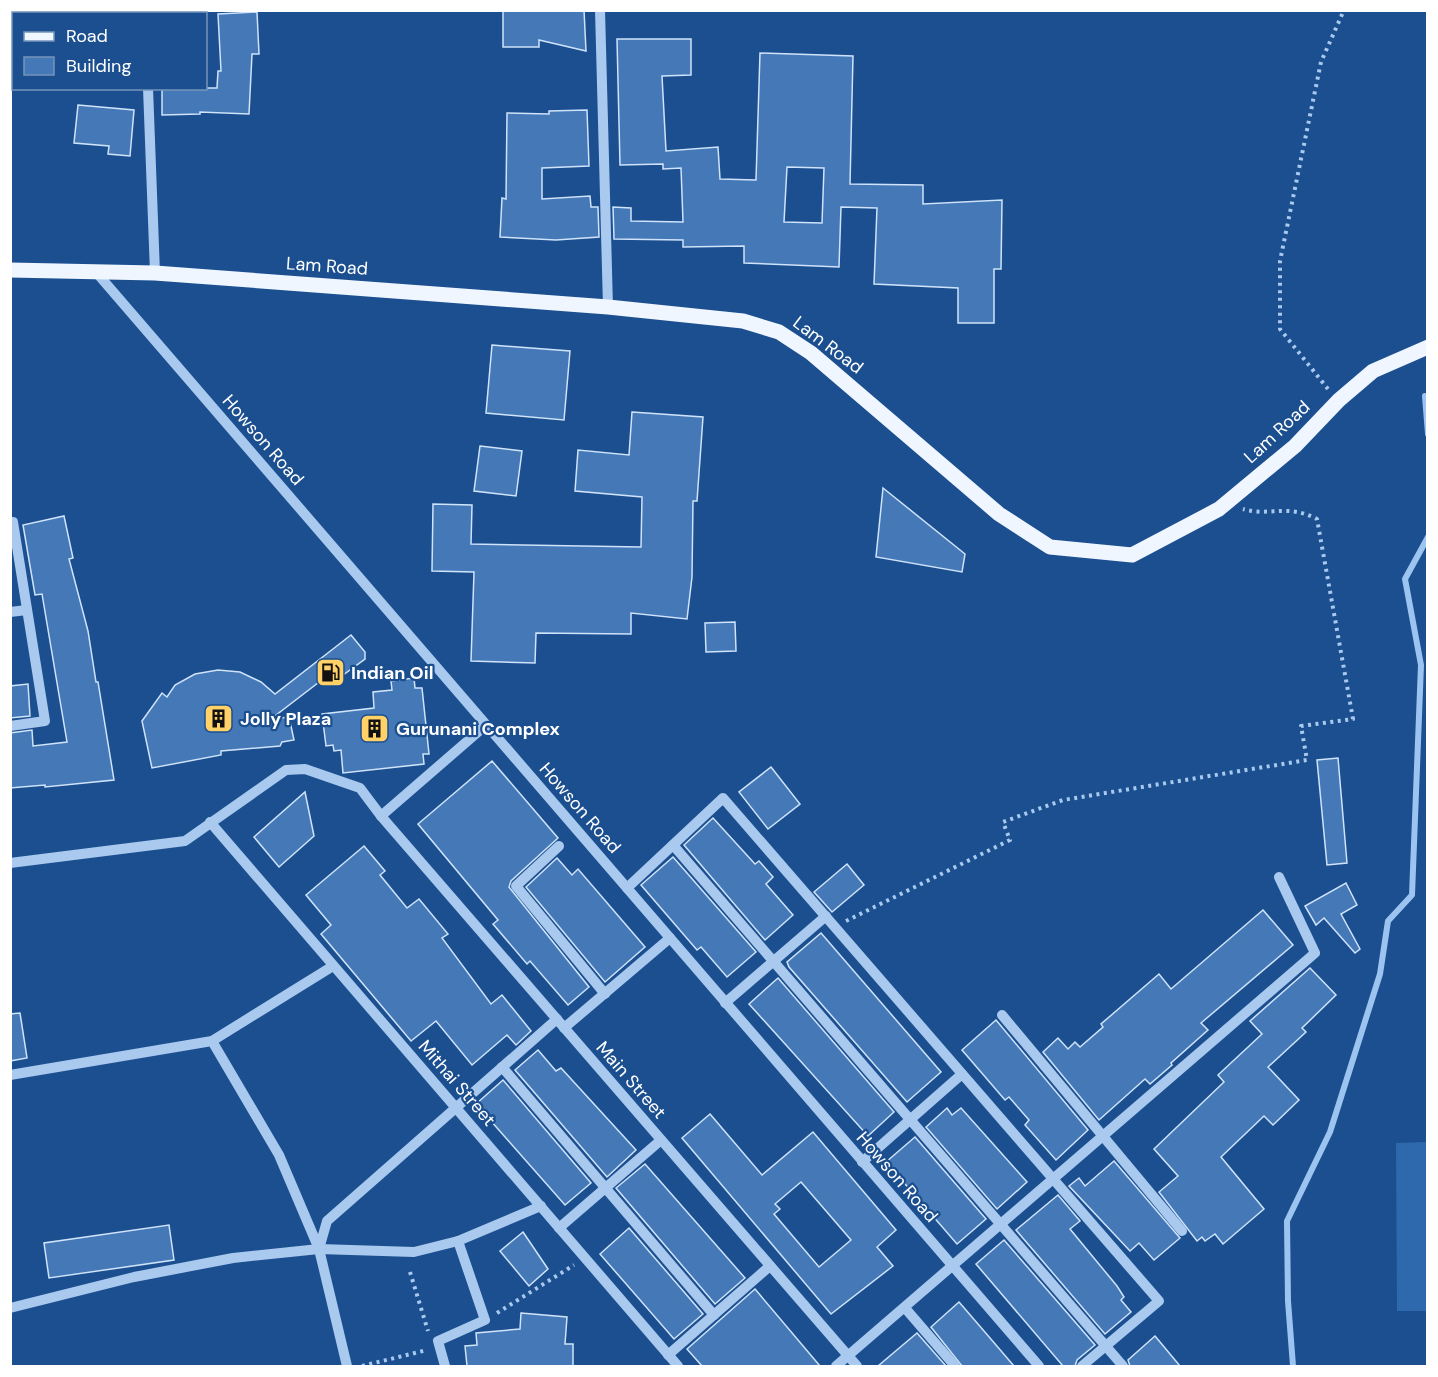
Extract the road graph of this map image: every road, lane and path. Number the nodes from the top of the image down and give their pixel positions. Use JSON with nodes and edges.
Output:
{"nodes":[{"id":1,"x":600,"y":10,"type":"edge"},
{"id":2,"x":1344,"y":10,"type":"edge"},
{"id":3,"x":148,"y":90,"type":"edge"},
{"id":4,"x":10,"y":270,"type":"edge"},
{"id":5,"x":96,"y":272,"type":"junction"},
{"id":6,"x":155,"y":273,"type":"junction"},
{"id":7,"x":608,"y":307,"type":"junction"},
{"id":8,"x":1428,"y":347,"type":"edge"},
{"id":9,"x":1339,"y":400,"type":"junction"},
{"id":10,"x":1226,"y":504,"type":"junction"},
{"id":11,"x":10,"y":522,"type":"edge"},
{"id":12,"x":27,"y":610,"type":"junction"},
{"id":13,"x":10,"y":612,"type":"edge"},
{"id":14,"x":486,"y":724,"type":"junction"},
{"id":15,"x":10,"y":726,"type":"edge"},
{"id":16,"x":381,"y":816,"type":"junction"},
{"id":17,"x":210,"y":822,"type":"junction"},
{"id":18,"x":673,"y":845,"type":"junction"},
{"id":19,"x":559,"y":846,"type":"dead end"},
{"id":20,"x":10,"y":864,"type":"edge"},
{"id":21,"x":1279,"y":876,"type":"dead end"},
{"id":22,"x":627,"y":888,"type":"junction"},
{"id":23,"x":826,"y":916,"type":"junction"},
{"id":24,"x":835,"y":927,"type":"junction"},
{"id":25,"x":670,"y":938,"type":"junction"},
{"id":26,"x":773,"y":961,"type":"junction"},
{"id":27,"x":333,"y":966,"type":"junction"},
{"id":28,"x":605,"y":994,"type":"junction"},
{"id":29,"x":725,"y":1003,"type":"junction"},
{"id":30,"x":1002,"y":1015,"type":"dead end"},
{"id":31,"x":560,"y":1024,"type":"junction"},
{"id":32,"x":212,"y":1041,"type":"junction"},
{"id":33,"x":502,"y":1067,"type":"junction"},
{"id":34,"x":962,"y":1074,"type":"junction"},
{"id":35,"x":10,"y":1075,"type":"edge"},
{"id":36,"x":457,"y":1107,"type":"junction"},
{"id":37,"x":910,"y":1119,"type":"junction"},
{"id":38,"x":1102,"y":1137,"type":"junction"},
{"id":39,"x":661,"y":1140,"type":"junction"},
{"id":40,"x":862,"y":1162,"type":"junction"},
{"id":41,"x":1053,"y":1179,"type":"junction"},
{"id":42,"x":605,"y":1188,"type":"junction"},
{"id":43,"x":541,"y":1206,"type":"junction"},
{"id":44,"x":1000,"y":1224,"type":"junction"},
{"id":45,"x":559,"y":1228,"type":"junction"},
{"id":46,"x":1182,"y":1231,"type":"dead end"},
{"id":47,"x":458,"y":1241,"type":"junction"},
{"id":48,"x":319,"y":1249,"type":"junction"},
{"id":49,"x":586,"y":1259,"type":"junction"},
{"id":50,"x":770,"y":1266,"type":"junction"},
{"id":51,"x":953,"y":1266,"type":"junction"},
{"id":52,"x":410,"y":1272,"type":"dead end"},
{"id":53,"x":10,"y":1308,"type":"edge"},
{"id":54,"x":905,"y":1308,"type":"junction"},
{"id":55,"x":714,"y":1315,"type":"junction"},
{"id":56,"x":485,"y":1320,"type":"junction"},
{"id":57,"x":1106,"y":1346,"type":"junction"},
{"id":58,"x":437,"y":1348,"type":"junction"},
{"id":59,"x":668,"y":1355,"type":"junction"},
{"id":60,"x":848,"y":1356,"type":"junction"},
{"id":61,"x":347,"y":1366,"type":"edge"},
{"id":62,"x":361,"y":1366,"type":"edge"},
{"id":63,"x":445,"y":1366,"type":"edge"},
{"id":64,"x":678,"y":1366,"type":"edge"},
{"id":65,"x":836,"y":1366,"type":"edge"},
{"id":66,"x":857,"y":1366,"type":"edge"},
{"id":67,"x":955,"y":1366,"type":"edge"},
{"id":68,"x":1039,"y":1366,"type":"edge"},
{"id":69,"x":1082,"y":1366,"type":"edge"},
{"id":70,"x":1123,"y":1366,"type":"edge"}],
"edges":[{"from":1,"to":7,"type":"street"},
{"from":2,"to":9,"type":"path"},
{"from":3,"to":6,"type":"street"},
{"from":4,"to":5,"type":"main road","name":"Lam Road"},
{"from":5,"to":6,"type":"main road","name":"Lam Road"},
{"from":5,"to":14,"type":"street","name":"Howson Road"},
{"from":6,"to":7,"type":"main road","name":"Lam Road"},
{"from":7,"to":10,"type":"main road","name":"Lam Road"},
{"from":8,"to":9,"type":"main road","name":"Lam Road"},
{"from":9,"to":10,"type":"main road","name":"Lam Road"},
{"from":10,"to":24,"type":"path"},
{"from":11,"to":12,"type":"street"},
{"from":12,"to":13,"type":"street"},
{"from":12,"to":15,"type":"street"},
{"from":14,"to":16,"type":"street"},
{"from":14,"to":22,"type":"street","name":"Howson Road"},
{"from":16,"to":17,"type":"street","name":"Main Street"},
{"from":16,"to":31,"type":"street","name":"Main Street"},
{"from":17,"to":20,"type":"street","name":"Main Street"},
{"from":17,"to":27,"type":"street","name":"Mithai Street"},
{"from":18,"to":22,"type":"street"},
{"from":18,"to":23,"type":"street"},
{"from":18,"to":26,"type":"street"},
{"from":19,"to":28,"type":"street"},
{"from":21,"to":38,"type":"street"},
{"from":22,"to":25,"type":"street","name":"Howson Road"},
{"from":23,"to":24,"type":"street"},
{"from":23,"to":26,"type":"street"},
{"from":24,"to":34,"type":"street"},
{"from":25,"to":28,"type":"street"},
{"from":25,"to":29,"type":"street","name":"Howson Road"},
{"from":26,"to":29,"type":"street"},
{"from":26,"to":37,"type":"street"},
{"from":27,"to":32,"type":"street"},
{"from":27,"to":36,"type":"street","name":"Mithai Street"},
{"from":28,"to":31,"type":"street"},
{"from":29,"to":40,"type":"street","name":"Howson Road"},
{"from":30,"to":38,"type":"street"},
{"from":31,"to":33,"type":"street"},
{"from":31,"to":39,"type":"street","name":"Main Street"},
{"from":32,"to":35,"type":"street"},
{"from":32,"to":48,"type":"street"},
{"from":33,"to":36,"type":"street"},
{"from":33,"to":42,"type":"street"},
{"from":34,"to":37,"type":"street"},
{"from":34,"to":41,"type":"street"},
{"from":36,"to":43,"type":"street","name":"Mithai Street"},
{"from":36,"to":48,"type":"street"},
{"from":37,"to":40,"type":"street"},
{"from":37,"to":44,"type":"street"},
{"from":38,"to":41,"type":"street"},
{"from":38,"to":46,"type":"street"},
{"from":39,"to":42,"type":"street"},
{"from":39,"to":50,"type":"street","name":"Main Street"},
{"from":40,"to":51,"type":"street","name":"Howson Road"},
{"from":41,"to":44,"type":"street"},
{"from":41,"to":57,"type":"street"},
{"from":42,"to":45,"type":"street"},
{"from":42,"to":55,"type":"street"},
{"from":43,"to":45,"type":"street","name":"Mithai Street"},
{"from":43,"to":47,"type":"street"},
{"from":44,"to":51,"type":"street"},
{"from":44,"to":57,"type":"street"},
{"from":45,"to":49,"type":"street","name":"Mithai Street"},
{"from":47,"to":48,"type":"street"},
{"from":47,"to":56,"type":"street"},
{"from":48,"to":53,"type":"street"},
{"from":48,"to":61,"type":"street"},
{"from":49,"to":56,"type":"path"},
{"from":49,"to":59,"type":"street","name":"Mithai Street"},
{"from":50,"to":55,"type":"street"},
{"from":50,"to":60,"type":"street","name":"Main Street"},
{"from":51,"to":54,"type":"street"},
{"from":51,"to":68,"type":"street","name":"Howson Road"},
{"from":52,"to":58,"type":"path"},
{"from":54,"to":60,"type":"street"},
{"from":54,"to":67,"type":"street"},
{"from":55,"to":59,"type":"street"},
{"from":56,"to":58,"type":"street"},
{"from":57,"to":69,"type":"street"},
{"from":57,"to":70,"type":"street"},
{"from":58,"to":62,"type":"path"},
{"from":58,"to":63,"type":"street"},
{"from":59,"to":64,"type":"street","name":"Mithai Street"},
{"from":60,"to":65,"type":"street"},
{"from":60,"to":66,"type":"street","name":"Main Street"}]}
